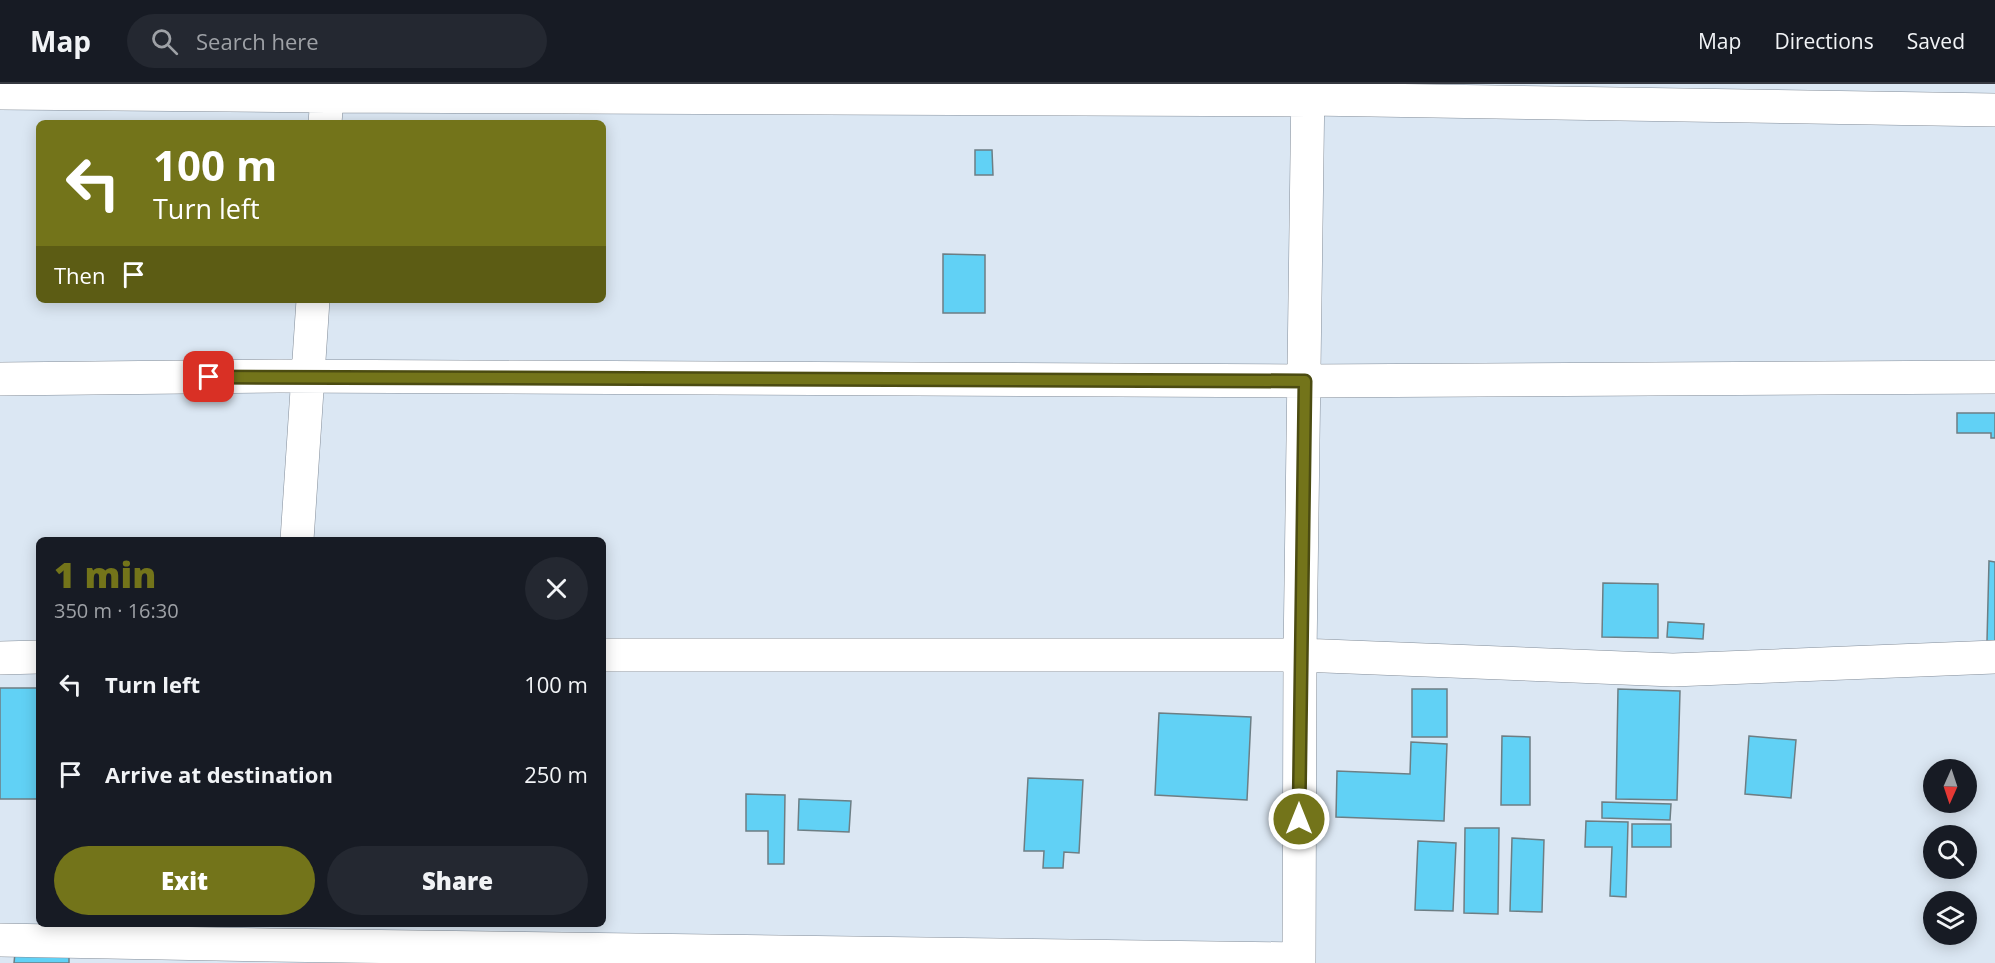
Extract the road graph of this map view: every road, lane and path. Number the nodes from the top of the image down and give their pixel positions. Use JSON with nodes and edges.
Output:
{"nodes":[{"id":1,"x":1308,"y":92,"type":"edge"},
{"id":2,"x":0,"y":93,"type":"edge"},
{"id":3,"x":327,"y":101,"type":"edge"},
{"id":4,"x":1995,"y":110,"type":"edge"},
{"id":5,"x":313,"y":303,"type":"edge"},
{"id":6,"x":1995,"y":377,"type":"edge"},
{"id":7,"x":308,"y":378,"type":"junction"},
{"id":8,"x":0,"y":379,"type":"edge"},
{"id":9,"x":1305,"y":381,"type":"junction"},
{"id":10,"x":297,"y":537,"type":"edge"},
{"id":11,"x":606,"y":655,"type":"edge"},
{"id":12,"x":1300,"y":655,"type":"junction"},
{"id":13,"x":36,"y":657,"type":"edge"},
{"id":14,"x":1995,"y":657,"type":"edge"},
{"id":15,"x":0,"y":658,"type":"edge"},
{"id":16,"x":0,"y":940,"type":"edge"},
{"id":17,"x":270,"y":944,"type":"edge"},
{"id":18,"x":1299,"y":961,"type":"edge"}],
"edges":[{"from":1,"to":3,"type":"street"},
{"from":1,"to":4,"type":"street"},
{"from":1,"to":9,"type":"street"},
{"from":2,"to":3,"type":"street"},
{"from":5,"to":7,"type":"street"},
{"from":6,"to":9,"type":"street"},
{"from":7,"to":8,"type":"street"},
{"from":7,"to":9,"type":"street"},
{"from":7,"to":10,"type":"street"},
{"from":9,"to":12,"type":"street"},
{"from":11,"to":12,"type":"street"},
{"from":12,"to":14,"type":"street"},
{"from":12,"to":18,"type":"street"},
{"from":13,"to":15,"type":"street"},
{"from":16,"to":17,"type":"street"},
{"from":17,"to":18,"type":"street"}]}
